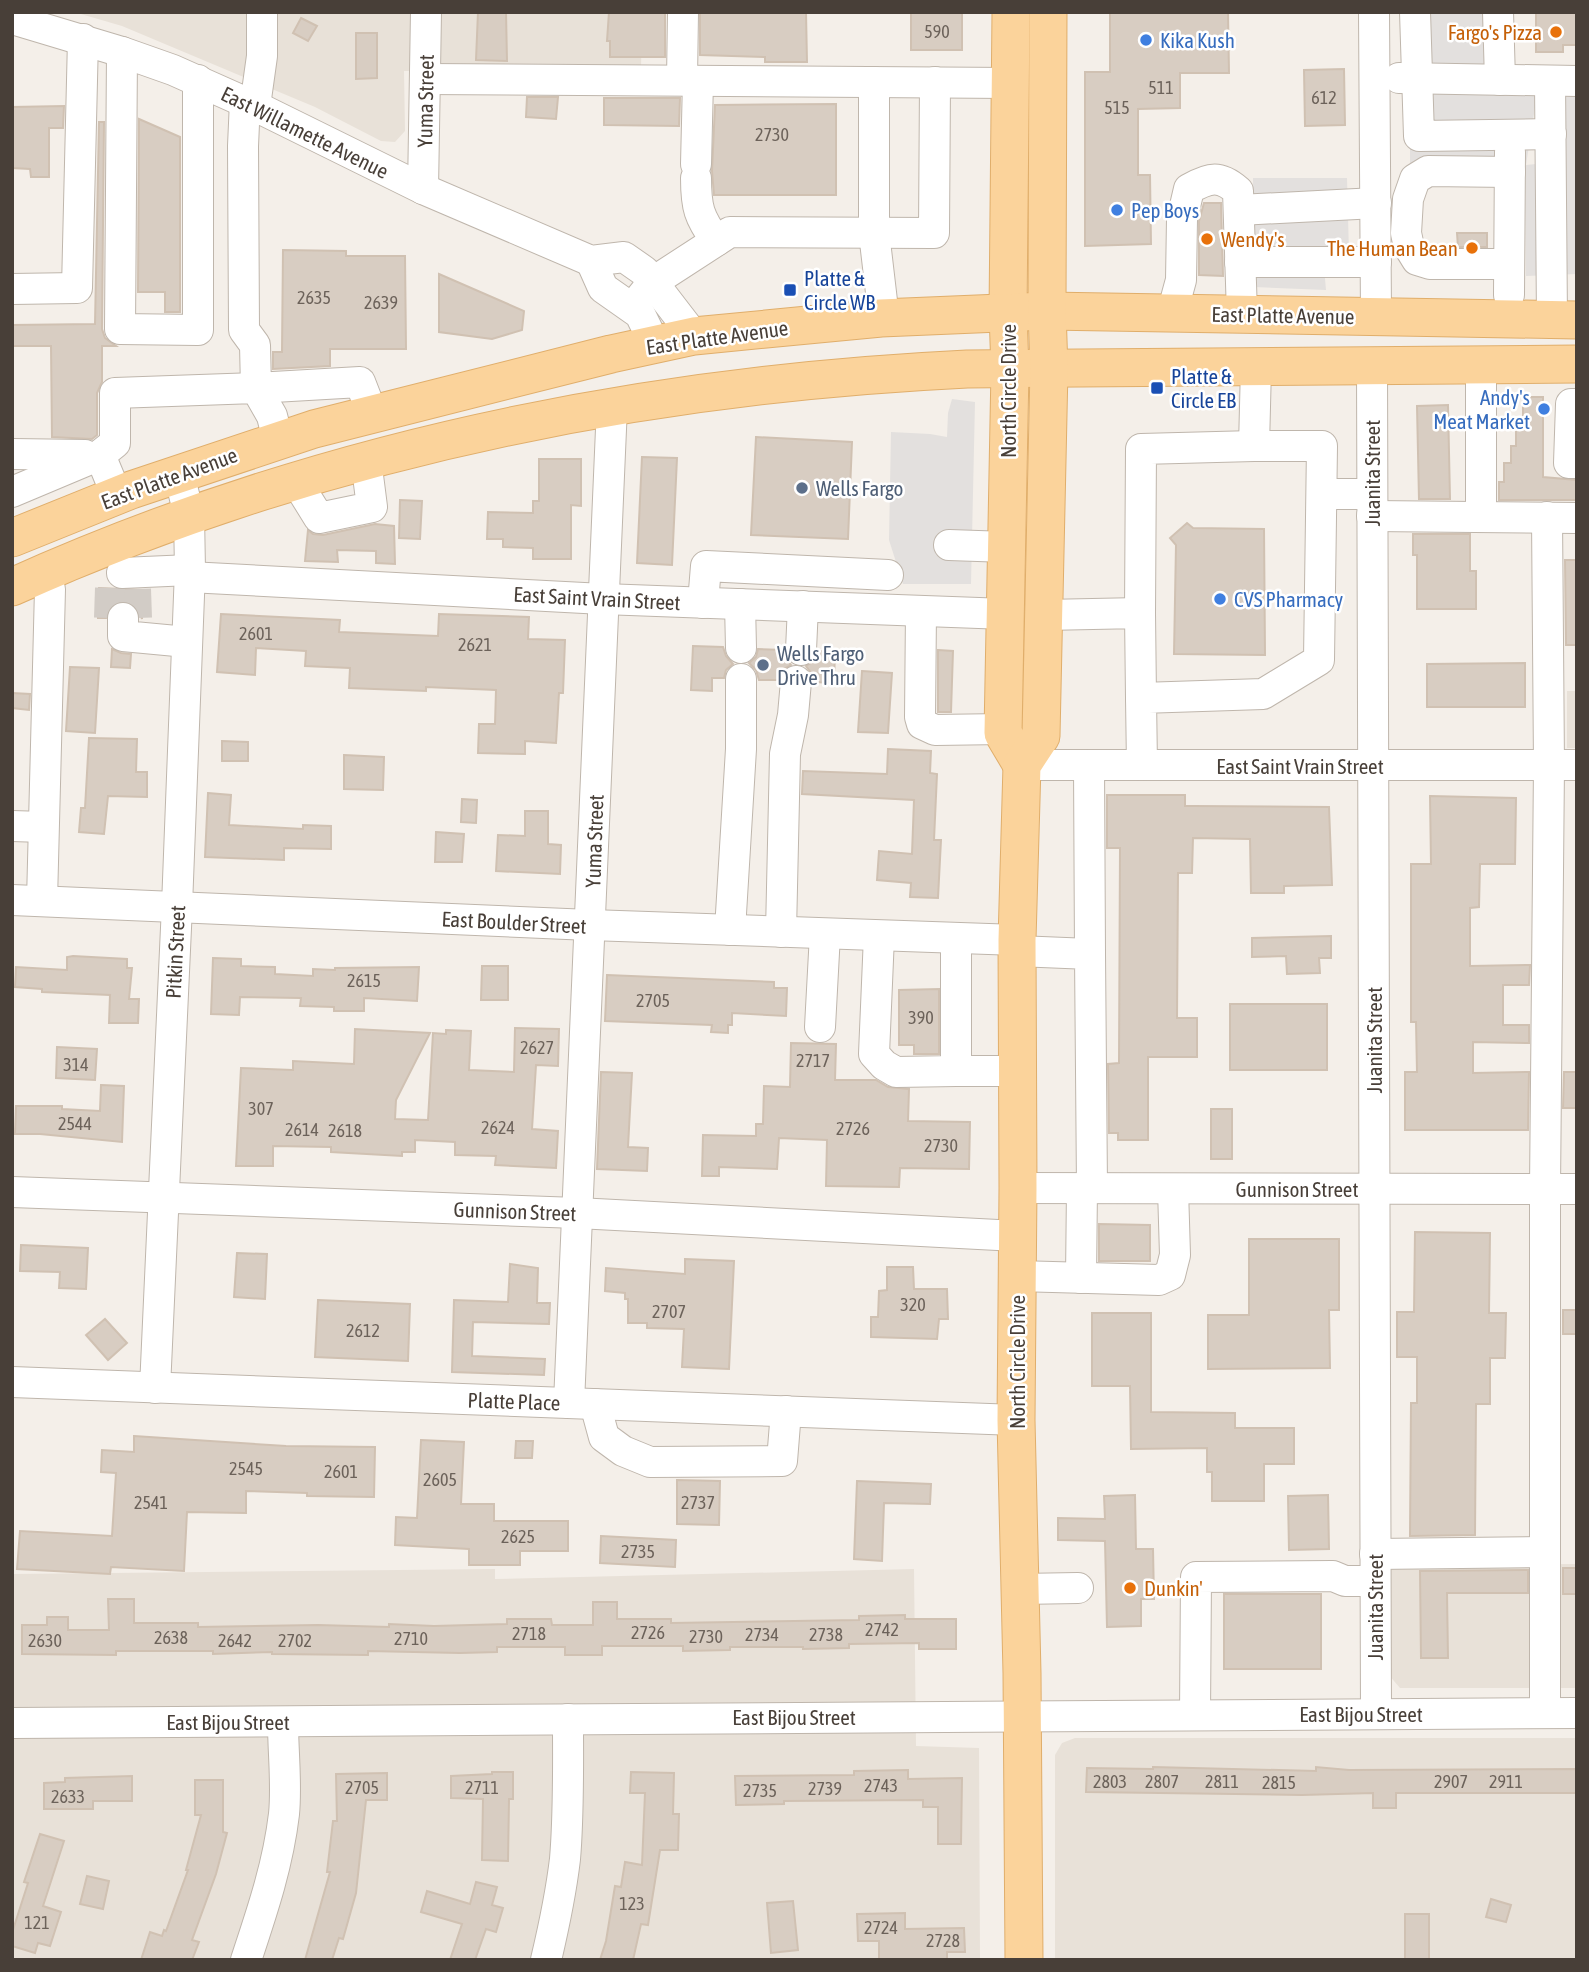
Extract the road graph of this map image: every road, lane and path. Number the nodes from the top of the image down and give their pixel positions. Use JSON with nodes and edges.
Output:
{"nodes":[{"id":1,"x":262,"y":12,"type":"edge"},
{"id":2,"x":426,"y":12,"type":"edge"},
{"id":3,"x":683,"y":12,"type":"edge"},
{"id":4,"x":1010,"y":12,"type":"edge"},
{"id":5,"x":1048,"y":12,"type":"edge"},
{"id":6,"x":1374,"y":12,"type":"edge"},
{"id":7,"x":1415,"y":12,"type":"edge"},
{"id":8,"x":1498,"y":12,"type":"edge"},
{"id":9,"x":12,"y":19,"type":"edge"},
{"id":10,"x":83,"y":40,"type":"junction"},
{"id":11,"x":122,"y":52,"type":"junction"},
{"id":12,"x":1374,"y":78,"type":"junction"},
{"id":13,"x":425,"y":79,"type":"junction"},
{"id":14,"x":1417,"y":79,"type":"junction"},
{"id":15,"x":198,"y":80,"type":"junction"},
{"id":16,"x":1500,"y":80,"type":"junction"},
{"id":17,"x":690,"y":81,"type":"junction"},
{"id":18,"x":1564,"y":81,"type":"edge"},
{"id":19,"x":874,"y":82,"type":"junction"},
{"id":20,"x":934,"y":82,"type":"junction"},
{"id":21,"x":1010,"y":83,"type":"junction"},
{"id":22,"x":250,"y":104,"type":"junction"},
{"id":23,"x":1551,"y":134,"type":"junction"},
{"id":24,"x":1510,"y":135,"type":"junction"},
{"id":25,"x":1510,"y":180,"type":"junction"},
{"id":26,"x":423,"y":189,"type":"junction"},
{"id":27,"x":1376,"y":203,"type":"junction"},
{"id":28,"x":1239,"y":211,"type":"junction"},
{"id":29,"x":874,"y":233,"type":"junction"},
{"id":30,"x":716,"y":241,"type":"junction"},
{"id":31,"x":591,"y":261,"type":"junction"},
{"id":32,"x":1240,"y":262,"type":"junction"},
{"id":33,"x":1376,"y":262,"type":"junction"},
{"id":34,"x":1509,"y":264,"type":"junction"},
{"id":35,"x":653,"y":282,"type":"junction"},
{"id":36,"x":12,"y":289,"type":"edge"},
{"id":37,"x":1509,"y":296,"type":"dead end"},
{"id":38,"x":633,"y":307,"type":"junction"},
{"id":39,"x":1047,"y":311,"type":"junction"},
{"id":40,"x":1008,"y":313,"type":"junction"},
{"id":41,"x":1172,"y":313,"type":"junction"},
{"id":42,"x":1241,"y":314,"type":"junction"},
{"id":43,"x":1376,"y":316,"type":"junction"},
{"id":44,"x":884,"y":318,"type":"junction"},
{"id":45,"x":1565,"y":320,"type":"edge"},
{"id":46,"x":694,"y":336,"type":"junction"},
{"id":47,"x":655,"y":345,"type":"junction"},
{"id":48,"x":1577,"y":364,"type":"edge"},
{"id":49,"x":1481,"y":365,"type":"junction"},
{"id":50,"x":1372,"y":366,"type":"junction"},
{"id":51,"x":1256,"y":367,"type":"junction"},
{"id":52,"x":1049,"y":369,"type":"junction"},
{"id":53,"x":1010,"y":370,"type":"junction"},
{"id":54,"x":256,"y":388,"type":"junction"},
{"id":55,"x":1577,"y":404,"type":"edge"},
{"id":56,"x":612,"y":406,"type":"junction"},
{"id":57,"x":372,"y":413,"type":"junction"},
{"id":58,"x":278,"y":440,"type":"junction"},
{"id":59,"x":1254,"y":446,"type":"junction"},
{"id":60,"x":12,"y":454,"type":"edge"},
{"id":61,"x":100,"y":455,"type":"junction"},
{"id":62,"x":1577,"y":463,"type":"edge"},
{"id":63,"x":179,"y":474,"type":"junction"},
{"id":64,"x":12,"y":492,"type":"edge"},
{"id":65,"x":1322,"y":494,"type":"junction"},
{"id":66,"x":117,"y":496,"type":"junction"},
{"id":67,"x":1372,"y":505,"type":"junction"},
{"id":68,"x":188,"y":515,"type":"junction"},
{"id":69,"x":1481,"y":517,"type":"junction"},
{"id":70,"x":1547,"y":517,"type":"junction"},
{"id":71,"x":1577,"y":518,"type":"edge"},
{"id":72,"x":12,"y":538,"type":"edge"},
{"id":73,"x":948,"y":545,"type":"dead end"},
{"id":74,"x":1007,"y":548,"type":"junction"},
{"id":75,"x":189,"y":573,"type":"junction"},
{"id":76,"x":888,"y":575,"type":"dead end"},
{"id":77,"x":27,"y":580,"type":"edge"},
{"id":78,"x":121,"y":595,"type":"junction"},
{"id":79,"x":603,"y":598,"type":"junction"},
{"id":80,"x":703,"y":603,"type":"junction"},
{"id":81,"x":740,"y":604,"type":"junction"},
{"id":82,"x":803,"y":606,"type":"junction"},
{"id":83,"x":921,"y":611,"type":"junction"},
{"id":84,"x":1140,"y":613,"type":"junction"},
{"id":85,"x":1006,"y":614,"type":"junction"},
{"id":86,"x":1045,"y":615,"type":"junction"},
{"id":87,"x":187,"y":642,"type":"junction"},
{"id":88,"x":741,"y":648,"type":"dead end"},
{"id":89,"x":801,"y":650,"type":"dead end"},
{"id":90,"x":741,"y":679,"type":"dead end"},
{"id":91,"x":796,"y":681,"type":"dead end"},
{"id":92,"x":1141,"y":698,"type":"junction"},
{"id":93,"x":1003,"y":729,"type":"junction"},
{"id":94,"x":1022,"y":765,"type":"junction"},
{"id":95,"x":1089,"y":765,"type":"junction"},
{"id":96,"x":1142,"y":765,"type":"junction"},
{"id":97,"x":1563,"y":765,"type":"edge"},
{"id":98,"x":1372,"y":766,"type":"junction"},
{"id":99,"x":12,"y":826,"type":"edge"},
{"id":100,"x":44,"y":827,"type":"junction"},
{"id":101,"x":12,"y":900,"type":"edge"},
{"id":102,"x":42,"y":901,"type":"junction"},
{"id":103,"x":177,"y":906,"type":"junction"},
{"id":104,"x":590,"y":925,"type":"junction"},
{"id":105,"x":730,"y":930,"type":"junction"},
{"id":106,"x":781,"y":932,"type":"junction"},
{"id":107,"x":825,"y":934,"type":"junction"},
{"id":108,"x":879,"y":936,"type":"junction"},
{"id":109,"x":956,"y":938,"type":"junction"},
{"id":110,"x":1017,"y":945,"type":"junction"},
{"id":111,"x":1090,"y":954,"type":"junction"},
{"id":112,"x":820,"y":1027,"type":"dead end"},
{"id":113,"x":956,"y":1071,"type":"junction"},
{"id":114,"x":1018,"y":1071,"type":"junction"},
{"id":115,"x":1018,"y":1188,"type":"junction"},
{"id":116,"x":1087,"y":1188,"type":"junction"},
{"id":117,"x":1173,"y":1189,"type":"junction"},
{"id":118,"x":1374,"y":1189,"type":"junction"},
{"id":119,"x":1545,"y":1189,"type":"junction"},
{"id":120,"x":1577,"y":1189,"type":"edge"},
{"id":121,"x":12,"y":1192,"type":"edge"},
{"id":122,"x":164,"y":1199,"type":"junction"},
{"id":123,"x":577,"y":1213,"type":"junction"},
{"id":124,"x":1017,"y":1236,"type":"junction"},
{"id":125,"x":1017,"y":1276,"type":"junction"},
{"id":126,"x":1081,"y":1278,"type":"junction"},
{"id":127,"x":12,"y":1382,"type":"edge"},
{"id":128,"x":155,"y":1388,"type":"junction"},
{"id":129,"x":582,"y":1403,"type":"junction"},
{"id":130,"x":786,"y":1411,"type":"junction"},
{"id":131,"x":1016,"y":1420,"type":"junction"},
{"id":132,"x":1545,"y":1552,"type":"junction"},
{"id":133,"x":1375,"y":1567,"type":"junction"},
{"id":134,"x":1078,"y":1588,"type":"dead end"},
{"id":135,"x":1020,"y":1589,"type":"junction"},
{"id":136,"x":1545,"y":1713,"type":"junction"},
{"id":137,"x":1577,"y":1713,"type":"edge"},
{"id":138,"x":1376,"y":1714,"type":"junction"},
{"id":139,"x":1023,"y":1715,"type":"junction"},
{"id":140,"x":1195,"y":1715,"type":"junction"},
{"id":141,"x":568,"y":1719,"type":"junction"},
{"id":142,"x":12,"y":1723,"type":"edge"},
{"id":143,"x":283,"y":1723,"type":"junction"},
{"id":144,"x":246,"y":1960,"type":"edge"},
{"id":145,"x":547,"y":1960,"type":"edge"},
{"id":146,"x":1024,"y":1960,"type":"edge"}],
"edges":[{"from":1,"to":22,"type":"street"},
{"from":2,"to":13,"type":"street","name":"Yuma Street"},
{"from":3,"to":17,"type":"street"},
{"from":4,"to":21,"type":"main road","name":"North Circle Drive"},
{"from":5,"to":39,"type":"main road","name":"North Circle Drive"},
{"from":6,"to":12,"type":"street"},
{"from":7,"to":14,"type":"street"},
{"from":8,"to":16,"type":"street"},
{"from":9,"to":10,"type":"street","name":"East Willamette Avenue"},
{"from":10,"to":11,"type":"street","name":"East Willamette Avenue"},
{"from":10,"to":36,"type":"street"},
{"from":11,"to":15,"type":"street","name":"East Willamette Avenue"},
{"from":11,"to":15,"type":"street"},
{"from":12,"to":14,"type":"street"},
{"from":12,"to":27,"type":"street"},
{"from":13,"to":17,"type":"street"},
{"from":13,"to":26,"type":"street","name":"Yuma Street"},
{"from":14,"to":16,"type":"street"},
{"from":14,"to":24,"type":"street"},
{"from":15,"to":22,"type":"street","name":"East Willamette Avenue"},
{"from":16,"to":18,"type":"street"},
{"from":17,"to":19,"type":"street"},
{"from":17,"to":30,"type":"street"},
{"from":18,"to":23,"type":"street"},
{"from":19,"to":20,"type":"street"},
{"from":19,"to":29,"type":"street"},
{"from":20,"to":21,"type":"street"},
{"from":20,"to":29,"type":"street"},
{"from":21,"to":40,"type":"main road","name":"North Circle Drive"},
{"from":22,"to":26,"type":"street","name":"East Willamette Avenue"},
{"from":22,"to":54,"type":"street"},
{"from":23,"to":24,"type":"street"},
{"from":23,"to":45,"type":"street"},
{"from":24,"to":25,"type":"street"},
{"from":25,"to":34,"type":"street"},
{"from":25,"to":34,"type":"street"},
{"from":26,"to":31,"type":"street","name":"East Willamette Avenue"},
{"from":27,"to":28,"type":"street"},
{"from":27,"to":33,"type":"street"},
{"from":28,"to":32,"type":"street"},
{"from":28,"to":41,"type":"street"},
{"from":29,"to":30,"type":"street"},
{"from":29,"to":44,"type":"street"},
{"from":30,"to":35,"type":"street"},
{"from":31,"to":35,"type":"street","name":"East Willamette Avenue"},
{"from":31,"to":38,"type":"street"},
{"from":32,"to":33,"type":"street"},
{"from":32,"to":42,"type":"street"},
{"from":33,"to":43,"type":"street"},
{"from":34,"to":37,"type":"street"},
{"from":35,"to":38,"type":"street"},
{"from":35,"to":46,"type":"street","name":"East Willamette Avenue"},
{"from":38,"to":47,"type":"street"},
{"from":39,"to":40,"type":"main road","name":"East Platte Avenue"},
{"from":39,"to":41,"type":"main road","name":"East Platte Avenue"},
{"from":39,"to":52,"type":"main road","name":"North Circle Drive"},
{"from":40,"to":44,"type":"main road","name":"East Platte Avenue"},
{"from":40,"to":53,"type":"main road","name":"North Circle Drive"},
{"from":41,"to":42,"type":"main road","name":"East Platte Avenue"},
{"from":42,"to":43,"type":"main road","name":"East Platte Avenue"},
{"from":43,"to":45,"type":"main road","name":"East Platte Avenue"},
{"from":44,"to":46,"type":"main road","name":"East Platte Avenue"},
{"from":46,"to":47,"type":"main road","name":"East Platte Avenue"},
{"from":47,"to":57,"type":"main road","name":"East Platte Avenue"},
{"from":48,"to":49,"type":"main road","name":"East Platte Avenue"},
{"from":49,"to":50,"type":"main road","name":"East Platte Avenue"},
{"from":49,"to":69,"type":"street"},
{"from":50,"to":51,"type":"main road","name":"East Platte Avenue"},
{"from":50,"to":67,"type":"street","name":"Juanita Street"},
{"from":51,"to":52,"type":"main road","name":"East Platte Avenue"},
{"from":51,"to":59,"type":"street"},
{"from":52,"to":53,"type":"main road","name":"East Platte Avenue"},
{"from":52,"to":86,"type":"main road","name":"North Circle Drive"},
{"from":53,"to":56,"type":"main road","name":"East Platte Avenue"},
{"from":53,"to":74,"type":"main road","name":"North Circle Drive"},
{"from":54,"to":57,"type":"street"},
{"from":54,"to":58,"type":"street"},
{"from":54,"to":61,"type":"street"},
{"from":55,"to":62,"type":"street"},
{"from":56,"to":68,"type":"main road","name":"East Platte Avenue"},
{"from":56,"to":79,"type":"street","name":"Yuma Street"},
{"from":57,"to":58,"type":"main road","name":"East Platte Avenue"},
{"from":58,"to":63,"type":"main road","name":"East Platte Avenue"},
{"from":59,"to":65,"type":"street"},
{"from":59,"to":84,"type":"street"},
{"from":60,"to":61,"type":"street"},
{"from":61,"to":64,"type":"street"},
{"from":61,"to":66,"type":"street"},
{"from":63,"to":66,"type":"main road","name":"East Platte Avenue"},
{"from":63,"to":68,"type":"street","name":"Pitkin Street"},
{"from":65,"to":67,"type":"street"},
{"from":65,"to":92,"type":"street"},
{"from":66,"to":72,"type":"main road","name":"East Platte Avenue"},
{"from":67,"to":69,"type":"street"},
{"from":67,"to":98,"type":"street","name":"Juanita Street"},
{"from":68,"to":75,"type":"street","name":"Pitkin Street"},
{"from":68,"to":78,"type":"main road","name":"East Platte Avenue"},
{"from":69,"to":70,"type":"street"},
{"from":70,"to":71,"type":"street"},
{"from":70,"to":97,"type":"street"},
{"from":73,"to":74,"type":"street"},
{"from":74,"to":85,"type":"main road","name":"North Circle Drive"},
{"from":75,"to":78,"type":"street","name":"East Saint Vrain Street"},
{"from":75,"to":79,"type":"street","name":"East Saint Vrain Street"},
{"from":75,"to":87,"type":"street","name":"Pitkin Street"},
{"from":76,"to":80,"type":"street"},
{"from":77,"to":78,"type":"main road","name":"East Platte Avenue"},
{"from":77,"to":100,"type":"street"},
{"from":78,"to":87,"type":"street"},
{"from":79,"to":80,"type":"street","name":"East Saint Vrain Street"},
{"from":79,"to":104,"type":"street","name":"Yuma Street"},
{"from":80,"to":81,"type":"street","name":"East Saint Vrain Street"},
{"from":81,"to":82,"type":"street","name":"East Saint Vrain Street"},
{"from":81,"to":88,"type":"street"},
{"from":82,"to":83,"type":"street","name":"East Saint Vrain Street"},
{"from":82,"to":89,"type":"street"},
{"from":83,"to":85,"type":"street","name":"East Saint Vrain Street"},
{"from":83,"to":93,"type":"street"},
{"from":84,"to":86,"type":"street"},
{"from":84,"to":92,"type":"street"},
{"from":85,"to":93,"type":"main road","name":"North Circle Drive"},
{"from":86,"to":94,"type":"main road","name":"North Circle Drive"},
{"from":87,"to":103,"type":"street","name":"Pitkin Street"},
{"from":90,"to":105,"type":"street"},
{"from":91,"to":106,"type":"street"},
{"from":92,"to":96,"type":"street"},
{"from":93,"to":94,"type":"main road","name":"North Circle Drive"},
{"from":94,"to":95,"type":"street","name":"East Saint Vrain Street"},
{"from":94,"to":110,"type":"main road","name":"North Circle Drive"},
{"from":95,"to":96,"type":"street","name":"East Saint Vrain Street"},
{"from":95,"to":111,"type":"street"},
{"from":96,"to":98,"type":"street","name":"East Saint Vrain Street"},
{"from":97,"to":98,"type":"street","name":"East Saint Vrain Street"},
{"from":97,"to":119,"type":"street"},
{"from":98,"to":118,"type":"street","name":"Juanita Street"},
{"from":99,"to":100,"type":"street"},
{"from":100,"to":102,"type":"street"},
{"from":101,"to":102,"type":"street","name":"East Boulder Street"},
{"from":102,"to":103,"type":"street","name":"East Boulder Street"},
{"from":103,"to":104,"type":"street","name":"East Boulder Street"},
{"from":103,"to":122,"type":"street","name":"Pitkin Street"},
{"from":104,"to":105,"type":"street","name":"East Boulder Street"},
{"from":104,"to":123,"type":"street","name":"Yuma Street"},
{"from":105,"to":106,"type":"street","name":"East Boulder Street"},
{"from":106,"to":107,"type":"street","name":"East Boulder Street"},
{"from":107,"to":108,"type":"street","name":"East Boulder Street"},
{"from":107,"to":112,"type":"street"},
{"from":108,"to":109,"type":"street","name":"East Boulder Street"},
{"from":108,"to":113,"type":"street"},
{"from":109,"to":110,"type":"street","name":"East Boulder Street"},
{"from":109,"to":113,"type":"street"},
{"from":110,"to":111,"type":"street","name":"East Boulder Street"},
{"from":110,"to":114,"type":"main road","name":"North Circle Drive"},
{"from":111,"to":116,"type":"street"},
{"from":113,"to":114,"type":"street"},
{"from":114,"to":115,"type":"main road","name":"North Circle Drive"},
{"from":115,"to":116,"type":"street","name":"Gunnison Street"},
{"from":115,"to":124,"type":"main road","name":"North Circle Drive"},
{"from":116,"to":117,"type":"street","name":"Gunnison Street"},
{"from":116,"to":126,"type":"street"},
{"from":117,"to":118,"type":"street","name":"Gunnison Street"},
{"from":117,"to":126,"type":"street"},
{"from":118,"to":119,"type":"street","name":"Gunnison Street"},
{"from":118,"to":133,"type":"street","name":"Juanita Street"},
{"from":119,"to":120,"type":"street","name":"Gunnison Street"},
{"from":119,"to":132,"type":"street"},
{"from":121,"to":122,"type":"street","name":"Gunnison Street"},
{"from":122,"to":123,"type":"street","name":"Gunnison Street"},
{"from":122,"to":128,"type":"street","name":"Pitkin Street"},
{"from":123,"to":124,"type":"street","name":"Gunnison Street"},
{"from":123,"to":129,"type":"street","name":"Yuma Street"},
{"from":124,"to":125,"type":"main road","name":"North Circle Drive"},
{"from":125,"to":126,"type":"street"},
{"from":125,"to":131,"type":"main road","name":"North Circle Drive"},
{"from":127,"to":128,"type":"street","name":"Platte Place"},
{"from":128,"to":129,"type":"street","name":"Platte Place"},
{"from":129,"to":130,"type":"street","name":"Platte Place"},
{"from":129,"to":130,"type":"street","name":"Yuma Street"},
{"from":130,"to":131,"type":"street","name":"Platte Place"},
{"from":131,"to":135,"type":"main road","name":"North Circle Drive"},
{"from":132,"to":133,"type":"street"},
{"from":132,"to":136,"type":"street"},
{"from":133,"to":138,"type":"street","name":"Juanita Street"},
{"from":133,"to":140,"type":"street"},
{"from":134,"to":135,"type":"street"},
{"from":135,"to":139,"type":"main road","name":"North Circle Drive"},
{"from":136,"to":137,"type":"street","name":"East Bijou Street"},
{"from":136,"to":138,"type":"street","name":"East Bijou Street"},
{"from":138,"to":140,"type":"street","name":"East Bijou Street"},
{"from":139,"to":140,"type":"street","name":"East Bijou Street"},
{"from":139,"to":141,"type":"street","name":"East Bijou Street"},
{"from":139,"to":146,"type":"main road","name":"North Circle Drive"},
{"from":141,"to":143,"type":"street","name":"East Bijou Street"},
{"from":141,"to":145,"type":"street"},
{"from":142,"to":143,"type":"street","name":"East Bijou Street"},
{"from":143,"to":144,"type":"street"}]}
